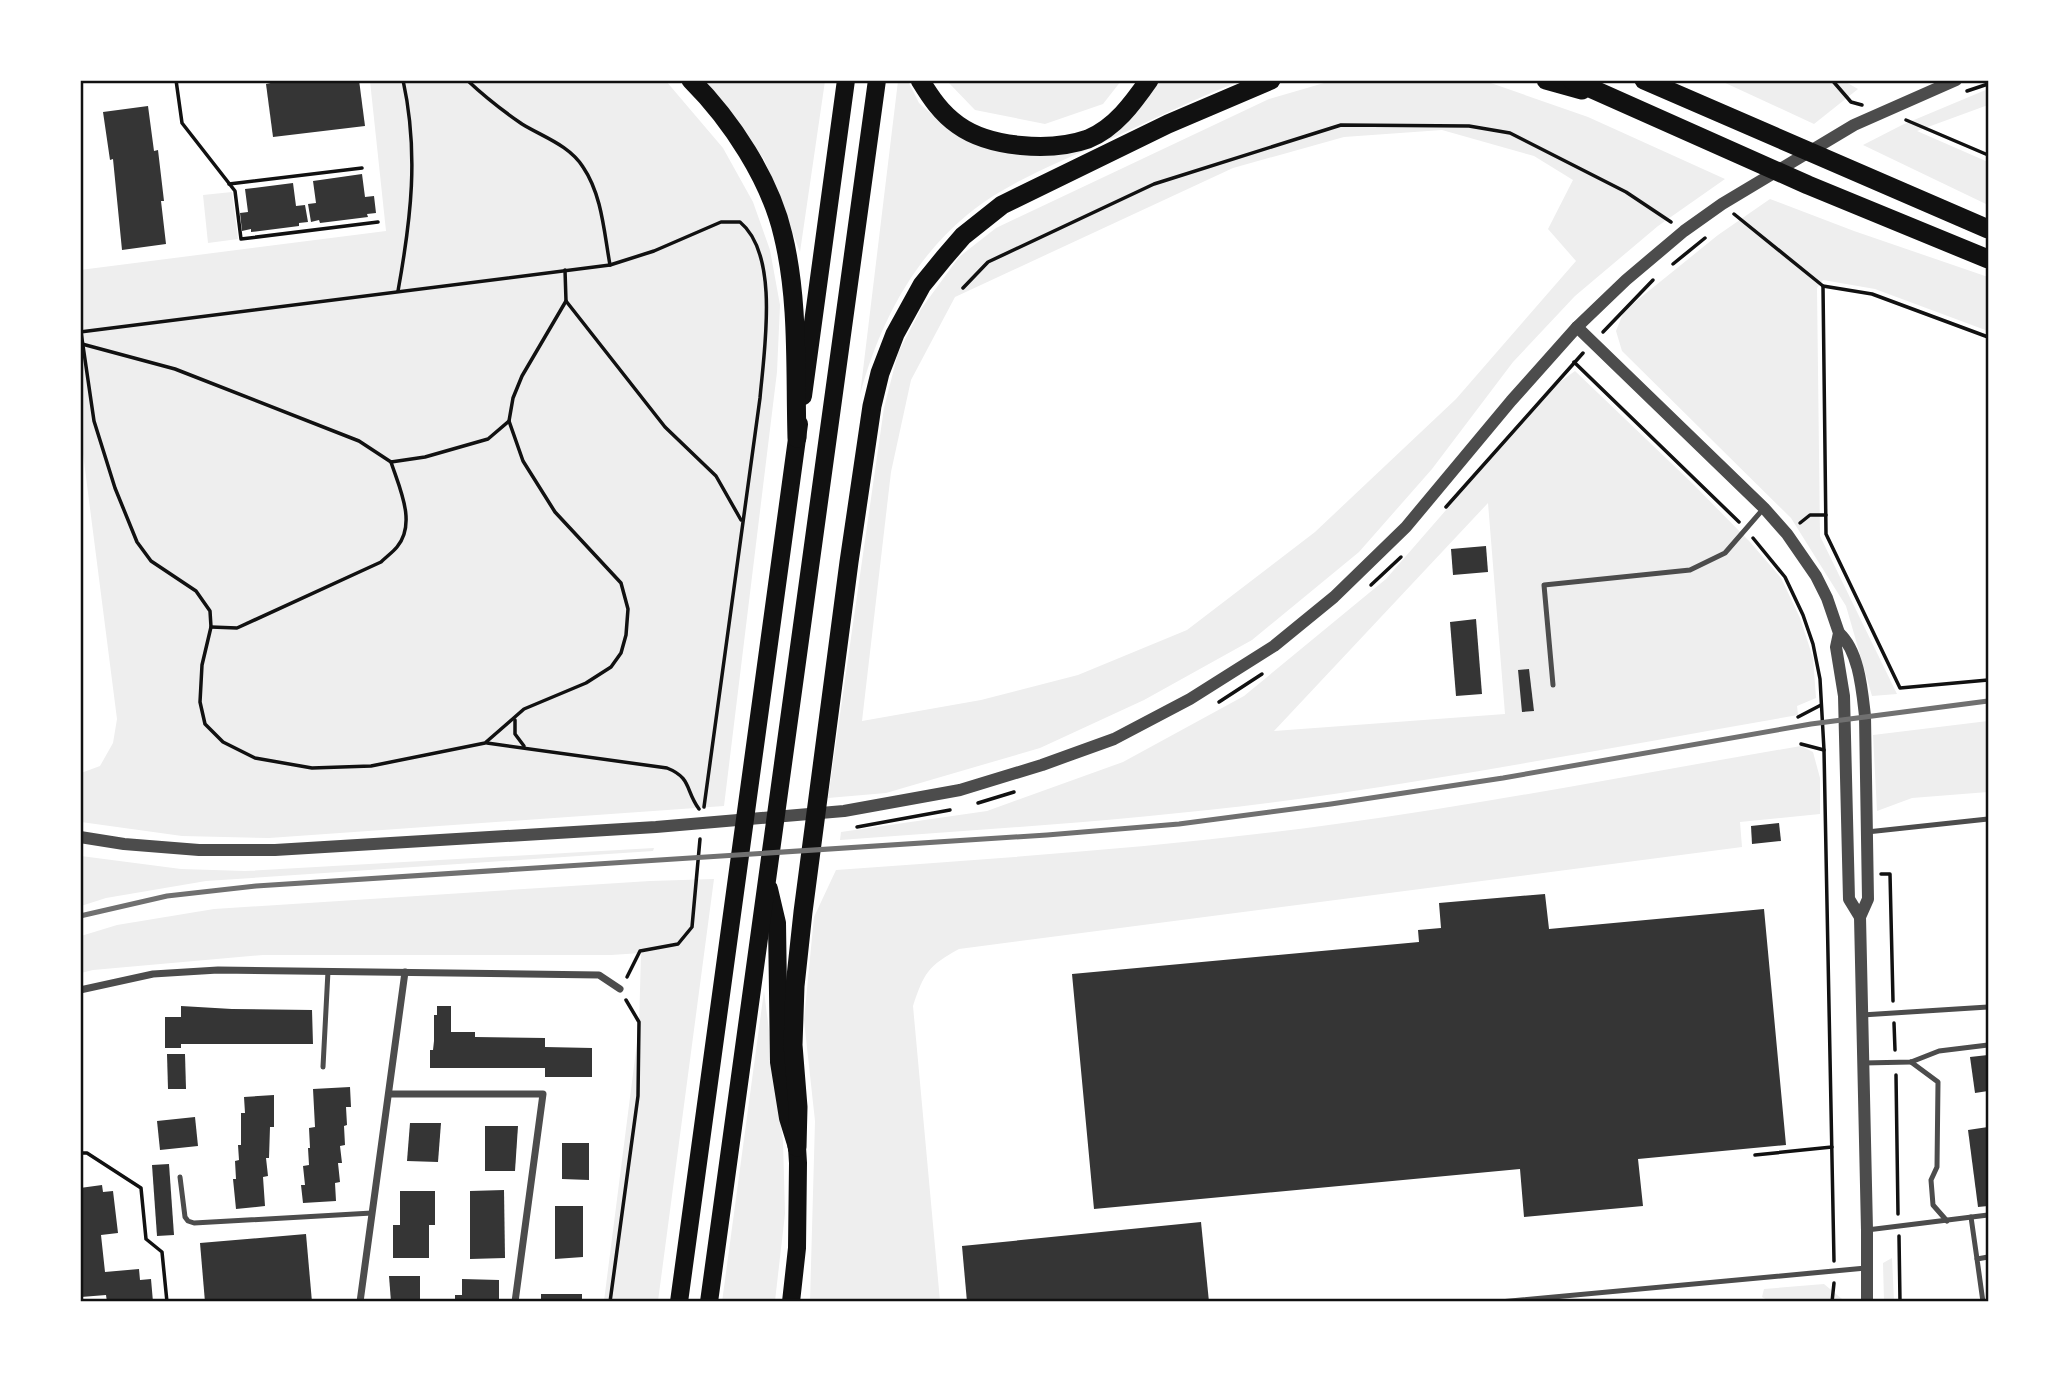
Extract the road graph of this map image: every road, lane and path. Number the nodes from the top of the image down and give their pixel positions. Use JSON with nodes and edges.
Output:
{"nodes":[{"id":1,"x":176,"y":80,"type":"edge"},
{"id":2,"x":403,"y":80,"type":"edge"},
{"id":3,"x":467,"y":80,"type":"edge"},
{"id":4,"x":691,"y":80,"type":"edge"},
{"id":5,"x":846,"y":80,"type":"edge"},
{"id":6,"x":877,"y":80,"type":"edge"},
{"id":7,"x":920,"y":80,"type":"edge"},
{"id":8,"x":1149,"y":80,"type":"edge"},
{"id":9,"x":1270,"y":80,"type":"edge"},
{"id":10,"x":1546,"y":80,"type":"edge"},
{"id":11,"x":1572,"y":80,"type":"edge"},
{"id":12,"x":1644,"y":80,"type":"edge"},
{"id":13,"x":1832,"y":80,"type":"edge"},
{"id":14,"x":1956,"y":80,"type":"edge"},
{"id":15,"x":1989,"y":84,"type":"edge"},
{"id":16,"x":1956,"y":95,"type":"dead end"},
{"id":17,"x":1608,"y":97,"type":"junction"},
{"id":18,"x":1883,"y":112,"type":"junction"},
{"id":19,"x":1914,"y":114,"type":"dead end"},
{"id":20,"x":1989,"y":155,"type":"edge"},
{"id":21,"x":362,"y":168,"type":"dead end"},
{"id":22,"x":229,"y":184,"type":"junction"},
{"id":23,"x":1722,"y":204,"type":"junction"},
{"id":24,"x":1745,"y":208,"type":"dead end"},
{"id":25,"x":1734,"y":214,"type":"junction"},
{"id":26,"x":378,"y":222,"type":"dead end"},
{"id":27,"x":1989,"y":229,"type":"edge"},
{"id":28,"x":1714,"y":230,"type":"dead end"},
{"id":29,"x":1684,"y":231,"type":"junction"},
{"id":30,"x":1989,"y":259,"type":"edge"},
{"id":31,"x":610,"y":265,"type":"junction"},
{"id":32,"x":565,"y":270,"type":"junction"},
{"id":33,"x":1665,"y":270,"type":"dead end"},
{"id":34,"x":1655,"y":278,"type":"dead end"},
{"id":35,"x":1823,"y":286,"type":"junction"},
{"id":36,"x":963,"y":288,"type":"dead end"},
{"id":37,"x":398,"y":291,"type":"junction"},
{"id":38,"x":566,"y":301,"type":"junction"},
{"id":39,"x":1577,"y":327,"type":"junction"},
{"id":40,"x":81,"y":332,"type":"edge"},
{"id":41,"x":1989,"y":337,"type":"edge"},
{"id":42,"x":1593,"y":342,"type":"junction"},
{"id":43,"x":82,"y":344,"type":"edge"},
{"id":44,"x":509,"y":421,"type":"junction"},
{"id":45,"x":797,"y":438,"type":"junction"},
{"id":46,"x":391,"y":462,"type":"junction"},
{"id":47,"x":1764,"y":508,"type":"junction"},
{"id":48,"x":1826,"y":515,"type":"junction"},
{"id":49,"x":741,"y":520,"type":"junction"},
{"id":50,"x":1746,"y":529,"type":"junction"},
{"id":51,"x":1787,"y":534,"type":"junction"},
{"id":52,"x":211,"y":627,"type":"junction"},
{"id":53,"x":1839,"y":633,"type":"junction"},
{"id":54,"x":1989,"y":680,"type":"edge"},
{"id":55,"x":1553,"y":685,"type":"dead end"},
{"id":56,"x":1821,"y":705,"type":"junction"},
{"id":57,"x":1798,"y":717,"type":"dead end"},
{"id":58,"x":515,"y":719,"type":"junction"},
{"id":59,"x":485,"y":743,"type":"junction"},
{"id":60,"x":1801,"y":744,"type":"dead end"},
{"id":61,"x":524,"y":746,"type":"junction"},
{"id":62,"x":1824,"y":750,"type":"junction"},
{"id":63,"x":1989,"y":819,"type":"edge"},
{"id":64,"x":701,"y":828,"type":"dead end"},
{"id":65,"x":1867,"y":832,"type":"junction"},
{"id":66,"x":80,"y":836,"type":"edge"},
{"id":67,"x":1890,"y":874,"type":"dead end"},
{"id":68,"x":766,"y":879,"type":"junction"},
{"id":69,"x":1860,"y":917,"type":"junction"},
{"id":70,"x":328,"y":971,"type":"junction"},
{"id":71,"x":405,"y":972,"type":"junction"},
{"id":72,"x":620,"y":989,"type":"junction"},
{"id":73,"x":80,"y":990,"type":"edge"},
{"id":74,"x":1989,"y":1007,"type":"edge"},
{"id":75,"x":1893,"y":1014,"type":"junction"},
{"id":76,"x":1863,"y":1015,"type":"junction"},
{"id":77,"x":1989,"y":1045,"type":"edge"},
{"id":78,"x":1896,"y":1062,"type":"junction"},
{"id":79,"x":1911,"y":1062,"type":"junction"},
{"id":80,"x":1863,"y":1063,"type":"junction"},
{"id":81,"x":323,"y":1066,"type":"dead end"},
{"id":82,"x":388,"y":1094,"type":"junction"},
{"id":83,"x":797,"y":1147,"type":"junction"},
{"id":84,"x":1832,"y":1147,"type":"junction"},
{"id":85,"x":80,"y":1153,"type":"edge"},
{"id":86,"x":1755,"y":1155,"type":"dead end"},
{"id":87,"x":180,"y":1177,"type":"dead end"},
{"id":88,"x":372,"y":1213,"type":"junction"},
{"id":89,"x":1989,"y":1215,"type":"edge"},
{"id":90,"x":1971,"y":1217,"type":"junction"},
{"id":91,"x":1947,"y":1221,"type":"junction"},
{"id":92,"x":1898,"y":1226,"type":"junction"},
{"id":93,"x":1867,"y":1230,"type":"junction"},
{"id":94,"x":1989,"y":1257,"type":"edge"},
{"id":95,"x":1977,"y":1259,"type":"junction"},
{"id":96,"x":1867,"y":1268,"type":"junction"},
{"id":97,"x":1835,"y":1271,"type":"junction"},
{"id":98,"x":167,"y":1301,"type":"edge"},
{"id":99,"x":360,"y":1301,"type":"edge"},
{"id":100,"x":515,"y":1301,"type":"edge"},
{"id":101,"x":610,"y":1301,"type":"edge"},
{"id":102,"x":679,"y":1301,"type":"edge"},
{"id":103,"x":709,"y":1301,"type":"edge"},
{"id":104,"x":791,"y":1301,"type":"edge"},
{"id":105,"x":1500,"y":1301,"type":"edge"},
{"id":106,"x":1832,"y":1301,"type":"edge"},
{"id":107,"x":1867,"y":1301,"type":"edge"},
{"id":108,"x":1900,"y":1301,"type":"edge"},
{"id":109,"x":1983,"y":1301,"type":"edge"}],
"edges":[{"from":1,"to":22,"type":"path"},
{"from":2,"to":37,"type":"path"},
{"from":3,"to":31,"type":"path"},
{"from":4,"to":45,"type":"highway"},
{"from":5,"to":45,"type":"highway"},
{"from":6,"to":68,"type":"highway"},
{"from":7,"to":8,"type":"highway"},
{"from":9,"to":83,"type":"highway"},
{"from":10,"to":17,"type":"highway"},
{"from":11,"to":17,"type":"highway"},
{"from":12,"to":27,"type":"highway"},
{"from":13,"to":18,"type":"path"},
{"from":14,"to":18,"type":"street"},
{"from":15,"to":16,"type":"path"},
{"from":17,"to":30,"type":"highway"},
{"from":18,"to":23,"type":"street"},
{"from":19,"to":20,"type":"path"},
{"from":21,"to":22,"type":"path"},
{"from":22,"to":26,"type":"path"},
{"from":23,"to":25,"type":"path"},
{"from":23,"to":29,"type":"street"},
{"from":24,"to":25,"type":"path"},
{"from":25,"to":35,"type":"path"},
{"from":28,"to":33,"type":"path"},
{"from":29,"to":36,"type":"path"},
{"from":29,"to":39,"type":"street"},
{"from":31,"to":32,"type":"path"},
{"from":31,"to":49,"type":"path"},
{"from":32,"to":37,"type":"path"},
{"from":32,"to":38,"type":"path"},
{"from":34,"to":42,"type":"path"},
{"from":35,"to":41,"type":"path"},
{"from":35,"to":48,"type":"path"},
{"from":37,"to":40,"type":"path"},
{"from":38,"to":44,"type":"path"},
{"from":38,"to":49,"type":"path"},
{"from":39,"to":42,"type":"street"},
{"from":39,"to":66,"type":"street"},
{"from":40,"to":43,"type":"path"},
{"from":42,"to":47,"type":"street"},
{"from":42,"to":50,"type":"path"},
{"from":43,"to":46,"type":"path"},
{"from":43,"to":52,"type":"path"},
{"from":44,"to":46,"type":"path"},
{"from":44,"to":58,"type":"path"},
{"from":45,"to":102,"type":"highway"},
{"from":46,"to":52,"type":"path"},
{"from":47,"to":50,"type":"lane"},
{"from":47,"to":51,"type":"street"},
{"from":48,"to":51,"type":"path"},
{"from":48,"to":54,"type":"path"},
{"from":49,"to":61,"type":"path"},
{"from":50,"to":55,"type":"lane"},
{"from":50,"to":56,"type":"path"},
{"from":51,"to":53,"type":"street"},
{"from":52,"to":59,"type":"path"},
{"from":53,"to":65,"type":"street"},
{"from":53,"to":69,"type":"street"},
{"from":56,"to":57,"type":"path"},
{"from":56,"to":62,"type":"path"},
{"from":58,"to":59,"type":"path"},
{"from":58,"to":61,"type":"path"},
{"from":59,"to":61,"type":"path"},
{"from":60,"to":62,"type":"path"},
{"from":62,"to":84,"type":"path"},
{"from":63,"to":65,"type":"lane"},
{"from":64,"to":72,"type":"path"},
{"from":65,"to":69,"type":"street"},
{"from":67,"to":75,"type":"path"},
{"from":68,"to":83,"type":"highway"},
{"from":68,"to":103,"type":"highway"},
{"from":69,"to":76,"type":"street"},
{"from":70,"to":71,"type":"street"},
{"from":70,"to":73,"type":"street"},
{"from":70,"to":81,"type":"lane"},
{"from":71,"to":72,"type":"street"},
{"from":71,"to":82,"type":"street"},
{"from":72,"to":101,"type":"path"},
{"from":74,"to":75,"type":"lane"},
{"from":75,"to":76,"type":"lane"},
{"from":75,"to":78,"type":"path"},
{"from":76,"to":80,"type":"street"},
{"from":77,"to":79,"type":"lane"},
{"from":78,"to":79,"type":"lane"},
{"from":78,"to":80,"type":"lane"},
{"from":78,"to":92,"type":"path"},
{"from":79,"to":91,"type":"lane"},
{"from":80,"to":93,"type":"street"},
{"from":82,"to":88,"type":"street"},
{"from":82,"to":100,"type":"street"},
{"from":83,"to":104,"type":"highway"},
{"from":84,"to":86,"type":"path"},
{"from":84,"to":97,"type":"path"},
{"from":85,"to":98,"type":"path"},
{"from":87,"to":88,"type":"lane"},
{"from":88,"to":99,"type":"street"},
{"from":89,"to":90,"type":"lane"},
{"from":90,"to":91,"type":"lane"},
{"from":90,"to":95,"type":"lane"},
{"from":91,"to":92,"type":"lane"},
{"from":92,"to":93,"type":"lane"},
{"from":92,"to":108,"type":"path"},
{"from":93,"to":96,"type":"street"},
{"from":94,"to":95,"type":"lane"},
{"from":95,"to":109,"type":"lane"},
{"from":96,"to":97,"type":"lane"},
{"from":96,"to":107,"type":"street"},
{"from":97,"to":105,"type":"lane"},
{"from":97,"to":106,"type":"path"}]}
